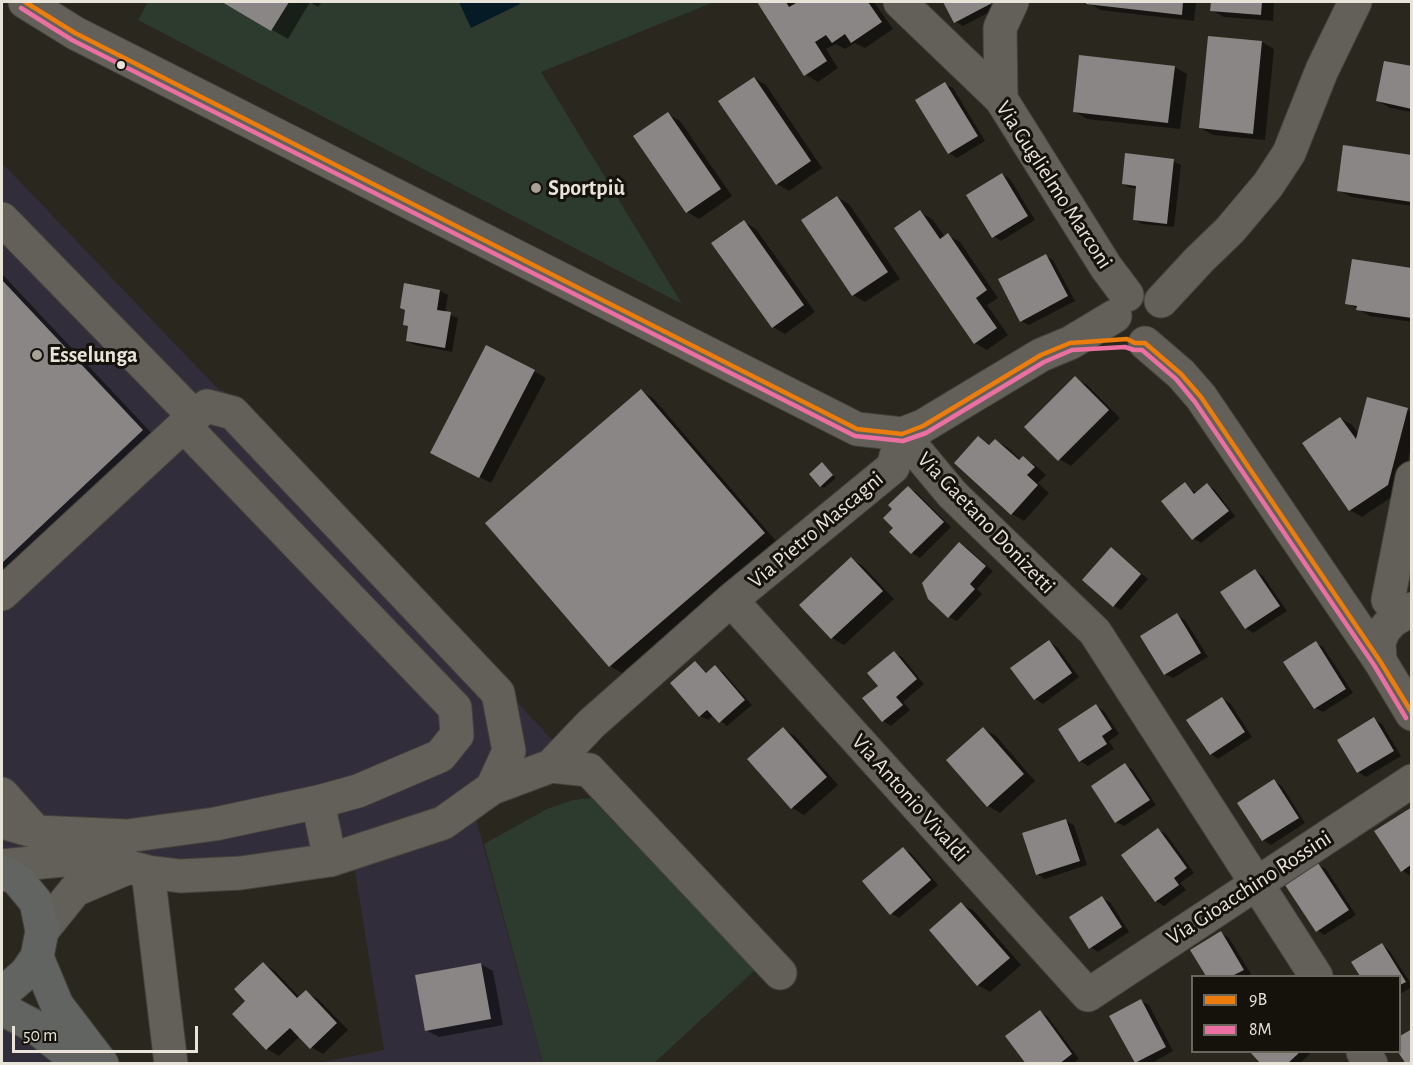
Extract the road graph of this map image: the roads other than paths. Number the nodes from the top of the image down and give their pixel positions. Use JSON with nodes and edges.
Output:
{"nodes":[{"id":1,"x":25,"y":2,"type":"edge"},
{"id":2,"x":900,"y":2,"type":"edge"},
{"id":3,"x":1012,"y":2,"type":"edge"},
{"id":4,"x":1355,"y":2,"type":"edge"},
{"id":5,"x":1001,"y":99,"type":"junction"},
{"id":6,"x":2,"y":219,"type":"edge"},
{"id":7,"x":1140,"y":320,"type":"junction"},
{"id":8,"x":189,"y":421,"type":"junction"},
{"id":9,"x":902,"y":434,"type":"junction"},
{"id":10,"x":1412,"y":478,"type":"edge"},
{"id":11,"x":2,"y":594,"type":"edge"},
{"id":12,"x":731,"y":600,"type":"junction"},
{"id":13,"x":1404,"y":603,"type":"edge"},
{"id":14,"x":1348,"y":616,"type":"junction"},
{"id":15,"x":1380,"y":661,"type":"junction"},
{"id":16,"x":1412,"y":714,"type":"edge"},
{"id":17,"x":551,"y":766,"type":"junction"},
{"id":18,"x":1412,"y":781,"type":"edge"},
{"id":19,"x":492,"y":788,"type":"junction"},
{"id":20,"x":2,"y":794,"type":"edge"},
{"id":21,"x":318,"y":802,"type":"junction"},
{"id":22,"x":2,"y":822,"type":"edge"},
{"id":23,"x":36,"y":832,"type":"junction"},
{"id":24,"x":330,"y":860,"type":"junction"},
{"id":25,"x":2,"y":866,"type":"edge"},
{"id":26,"x":138,"y":870,"type":"junction"},
{"id":27,"x":2,"y":872,"type":"edge"},
{"id":28,"x":1257,"y":883,"type":"junction"},
{"id":29,"x":40,"y":944,"type":"junction"},
{"id":30,"x":780,"y":973,"type":"dead end"},
{"id":31,"x":1315,"y":975,"type":"edge"},
{"id":32,"x":2,"y":990,"type":"edge"},
{"id":33,"x":1088,"y":995,"type":"joint"},
{"id":34,"x":2,"y":1009,"type":"edge"},
{"id":35,"x":81,"y":1064,"type":"edge"},
{"id":36,"x":102,"y":1064,"type":"edge"},
{"id":37,"x":171,"y":1064,"type":"edge"}],
"edges":[{"from":1,"to":9,"type":"street","name":"Via Gaetano Donizetti"},
{"from":2,"to":5,"type":"street","name":"Via Guglielmo Marconi"},
{"from":3,"to":5,"type":"street"},
{"from":4,"to":7,"type":"street"},
{"from":5,"to":7,"type":"street","name":"Via Guglielmo Marconi"},
{"from":6,"to":8,"type":"street"},
{"from":7,"to":9,"type":"street"},
{"from":7,"to":14,"type":"street","name":"Via Guglielmo Marconi"},
{"from":8,"to":11,"type":"street"},
{"from":8,"to":19,"type":"street"},
{"from":8,"to":21,"type":"street"},
{"from":9,"to":12,"type":"street","name":"Via Pietro Mascagni"},
{"from":9,"to":28,"type":"street","name":"Via Gaetano Donizetti"},
{"from":10,"to":13,"type":"street"},
{"from":12,"to":17,"type":"street","name":"Via Pietro Mascagni"},
{"from":12,"to":33,"type":"street","name":"Via Antonio Vivaldi"},
{"from":13,"to":14,"type":"street"},
{"from":13,"to":15,"type":"street"},
{"from":14,"to":15,"type":"street","name":"Via Guglielmo Marconi"},
{"from":15,"to":16,"type":"street","name":"Via Guglielmo Marconi"},
{"from":17,"to":19,"type":"street"},
{"from":17,"to":30,"type":"street"},
{"from":18,"to":28,"type":"street","name":"Via Gioacchino Rossini"},
{"from":19,"to":24,"type":"street"},
{"from":20,"to":23,"type":"street"},
{"from":21,"to":23,"type":"street"},
{"from":21,"to":24,"type":"street"},
{"from":22,"to":23,"type":"street"},
{"from":24,"to":26,"type":"street"},
{"from":25,"to":26,"type":"street"},
{"from":26,"to":29,"type":"street"},
{"from":26,"to":37,"type":"street"},
{"from":27,"to":29,"type":"main road"},
{"from":28,"to":31,"type":"street","name":"Via Gaetano Donizetti"},
{"from":28,"to":33,"type":"street","name":"Via Gioacchino Rossini"},
{"from":29,"to":32,"type":"main road"},
{"from":29,"to":36,"type":"main road"},
{"from":34,"to":35,"type":"main road"}]}
